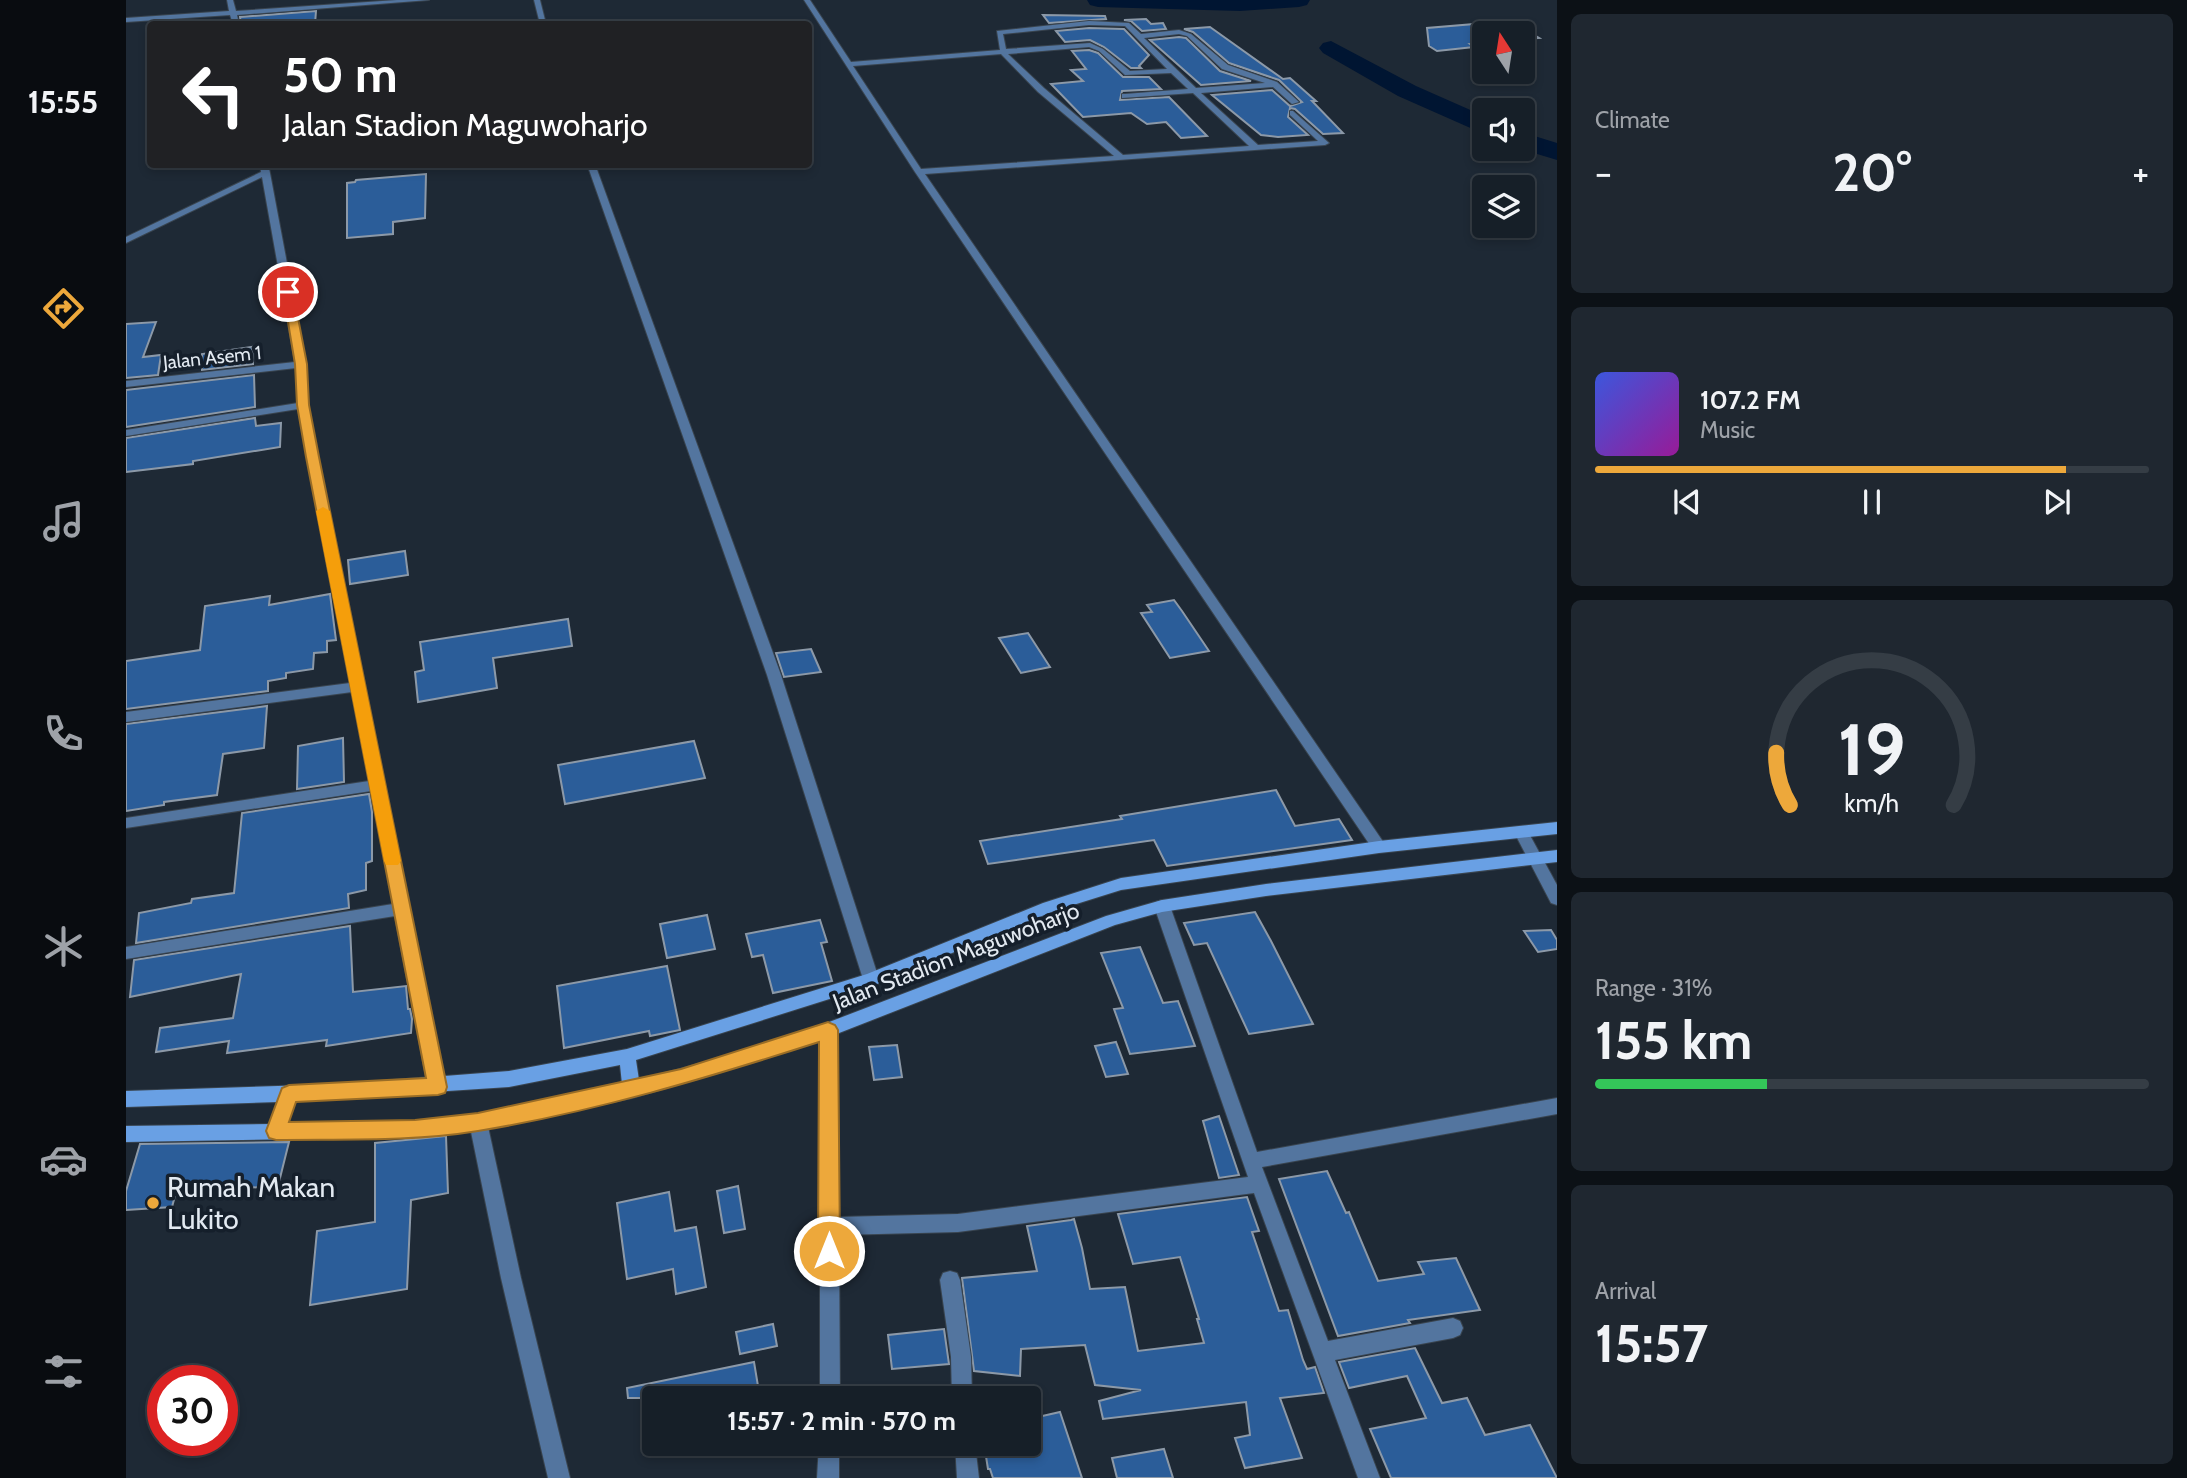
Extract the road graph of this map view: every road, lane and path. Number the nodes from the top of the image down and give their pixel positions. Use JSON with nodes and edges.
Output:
{"nodes":[{"id":1,"x":230,"y":0,"type":"edge"},
{"id":2,"x":426,"y":0,"type":"edge"},
{"id":3,"x":537,"y":0,"type":"edge"},
{"id":4,"x":807,"y":0,"type":"edge"},
{"id":5,"x":370,"y":2,"type":"edge"},
{"id":6,"x":233,"y":13,"type":"junction"},
{"id":7,"x":126,"y":20,"type":"edge"},
{"id":8,"x":235,"y":21,"type":"edge"},
{"id":9,"x":542,"y":21,"type":"edge"},
{"id":10,"x":1043,"y":26,"type":"junction"},
{"id":11,"x":1049,"y":33,"type":"dead end"},
{"id":12,"x":1141,"y":36,"type":"junction"},
{"id":13,"x":1056,"y":40,"type":"dead end"},
{"id":14,"x":1062,"y":47,"type":"junction"},
{"id":15,"x":1004,"y":54,"type":"junction"},
{"id":16,"x":849,"y":64,"type":"junction"},
{"id":17,"x":1173,"y":71,"type":"junction"},
{"id":18,"x":1274,"y":84,"type":"junction"},
{"id":19,"x":1193,"y":90,"type":"junction"},
{"id":20,"x":1125,"y":96,"type":"dead end"},
{"id":21,"x":1295,"y":102,"type":"dead end"},
{"id":22,"x":1293,"y":113,"type":"dead end"},
{"id":23,"x":1256,"y":148,"type":"junction"},
{"id":24,"x":1120,"y":157,"type":"junction"},
{"id":25,"x":592,"y":168,"type":"edge"},
{"id":26,"x":265,"y":169,"type":"edge"},
{"id":27,"x":919,"y":172,"type":"junction"},
{"id":28,"x":126,"y":240,"type":"edge"},
{"id":29,"x":301,"y":364,"type":"junction"},
{"id":30,"x":126,"y":384,"type":"edge"},
{"id":31,"x":303,"y":405,"type":"junction"},
{"id":32,"x":126,"y":433,"type":"edge"},
{"id":33,"x":358,"y":687,"type":"junction"},
{"id":34,"x":126,"y":717,"type":"edge"},
{"id":35,"x":377,"y":785,"type":"junction"},
{"id":36,"x":126,"y":823,"type":"edge"},
{"id":37,"x":1557,"y":828,"type":"edge"},
{"id":38,"x":1521,"y":832,"type":"junction"},
{"id":39,"x":1380,"y":847,"type":"junction"},
{"id":40,"x":1557,"y":856,"type":"edge"},
{"id":41,"x":1536,"y":858,"type":"junction"},
{"id":42,"x":1557,"y":899,"type":"edge"},
{"id":43,"x":1162,"y":906,"type":"junction"},
{"id":44,"x":402,"y":909,"type":"junction"},
{"id":45,"x":126,"y":953,"type":"edge"},
{"id":46,"x":871,"y":979,"type":"junction"},
{"id":47,"x":828,"y":1030,"type":"junction"},
{"id":48,"x":627,"y":1056,"type":"junction"},
{"id":49,"x":438,"y":1087,"type":"junction"},
{"id":50,"x":632,"y":1090,"type":"junction"},
{"id":51,"x":289,"y":1094,"type":"junction"},
{"id":52,"x":126,"y":1099,"type":"edge"},
{"id":53,"x":1557,"y":1105,"type":"edge"},
{"id":54,"x":478,"y":1122,"type":"junction"},
{"id":55,"x":276,"y":1131,"type":"junction"},
{"id":56,"x":126,"y":1134,"type":"edge"},
{"id":57,"x":1251,"y":1161,"type":"junction"},
{"id":58,"x":1260,"y":1184,"type":"junction"},
{"id":59,"x":829,"y":1226,"type":"junction"},
{"id":60,"x":950,"y":1280,"type":"dead end"},
{"id":61,"x":1453,"y":1328,"type":"dead end"},
{"id":62,"x":1323,"y":1352,"type":"junction"},
{"id":63,"x":830,"y":1386,"type":"edge"},
{"id":64,"x":962,"y":1386,"type":"edge"},
{"id":65,"x":829,"y":1456,"type":"edge"},
{"id":66,"x":966,"y":1456,"type":"edge"},
{"id":67,"x":559,"y":1478,"type":"edge"},
{"id":68,"x":828,"y":1478,"type":"edge"},
{"id":69,"x":968,"y":1478,"type":"edge"},
{"id":70,"x":1369,"y":1478,"type":"edge"}],
"edges":[{"from":1,"to":6,"type":"street"},
{"from":2,"to":5,"type":"street"},
{"from":3,"to":9,"type":"street"},
{"from":4,"to":16,"type":"street"},
{"from":5,"to":6,"type":"street"},
{"from":6,"to":7,"type":"street"},
{"from":6,"to":8,"type":"street"},
{"from":10,"to":11,"type":"street"},
{"from":10,"to":12,"type":"street"},
{"from":10,"to":15,"type":"street"},
{"from":12,"to":17,"type":"street"},
{"from":12,"to":18,"type":"street"},
{"from":13,"to":14,"type":"street"},
{"from":14,"to":15,"type":"street"},
{"from":14,"to":17,"type":"street"},
{"from":15,"to":16,"type":"street"},
{"from":15,"to":24,"type":"street"},
{"from":16,"to":27,"type":"street"},
{"from":17,"to":19,"type":"street"},
{"from":18,"to":19,"type":"street"},
{"from":18,"to":21,"type":"street"},
{"from":19,"to":20,"type":"street"},
{"from":19,"to":23,"type":"street"},
{"from":22,"to":23,"type":"street"},
{"from":23,"to":24,"type":"street"},
{"from":24,"to":27,"type":"street"},
{"from":25,"to":46,"type":"street"},
{"from":26,"to":28,"type":"street"},
{"from":26,"to":29,"type":"street"},
{"from":27,"to":39,"type":"street"},
{"from":29,"to":30,"type":"street","name":"Jalan Asem 1"},
{"from":29,"to":31,"type":"street"},
{"from":31,"to":32,"type":"street"},
{"from":31,"to":33,"type":"street"},
{"from":33,"to":34,"type":"street"},
{"from":33,"to":35,"type":"street"},
{"from":35,"to":36,"type":"street"},
{"from":35,"to":44,"type":"street"},
{"from":37,"to":38,"type":"main road","name":"Jalan Stadion Maguwoharjo"},
{"from":38,"to":39,"type":"main road","name":"Jalan Stadion Maguwoharjo"},
{"from":38,"to":41,"type":"street"},
{"from":39,"to":46,"type":"main road","name":"Jalan Stadion Maguwoharjo"},
{"from":40,"to":41,"type":"main road","name":"Jalan Stadion Maguwoharjo"},
{"from":41,"to":42,"type":"street"},
{"from":41,"to":43,"type":"main road","name":"Jalan Stadion Maguwoharjo"},
{"from":43,"to":47,"type":"main road","name":"Jalan Stadion Maguwoharjo"},
{"from":43,"to":57,"type":"street"},
{"from":44,"to":45,"type":"street"},
{"from":44,"to":49,"type":"street"},
{"from":46,"to":48,"type":"main road","name":"Jalan Stadion Maguwoharjo"},
{"from":47,"to":50,"type":"main road","name":"Jalan Stadion Maguwoharjo"},
{"from":47,"to":59,"type":"street"},
{"from":48,"to":49,"type":"main road","name":"Jalan Stadion Maguwoharjo"},
{"from":48,"to":50,"type":"main road"},
{"from":49,"to":51,"type":"main road","name":"Jalan Stadion Maguwoharjo"},
{"from":50,"to":54,"type":"main road","name":"Jalan Stadion Maguwoharjo"},
{"from":51,"to":52,"type":"main road","name":"Jalan Stadion Maguwoharjo"},
{"from":51,"to":55,"type":"main road"},
{"from":53,"to":57,"type":"street"},
{"from":54,"to":55,"type":"main road","name":"Jalan Stadion Maguwoharjo"},
{"from":54,"to":67,"type":"street"},
{"from":55,"to":56,"type":"main road","name":"Jalan Stadion Maguwoharjo"},
{"from":57,"to":58,"type":"street"},
{"from":58,"to":59,"type":"street"},
{"from":58,"to":62,"type":"street"},
{"from":59,"to":63,"type":"street"},
{"from":60,"to":64,"type":"street"},
{"from":61,"to":62,"type":"street"},
{"from":62,"to":70,"type":"street"},
{"from":65,"to":68,"type":"street"},
{"from":66,"to":69,"type":"street"}]}
